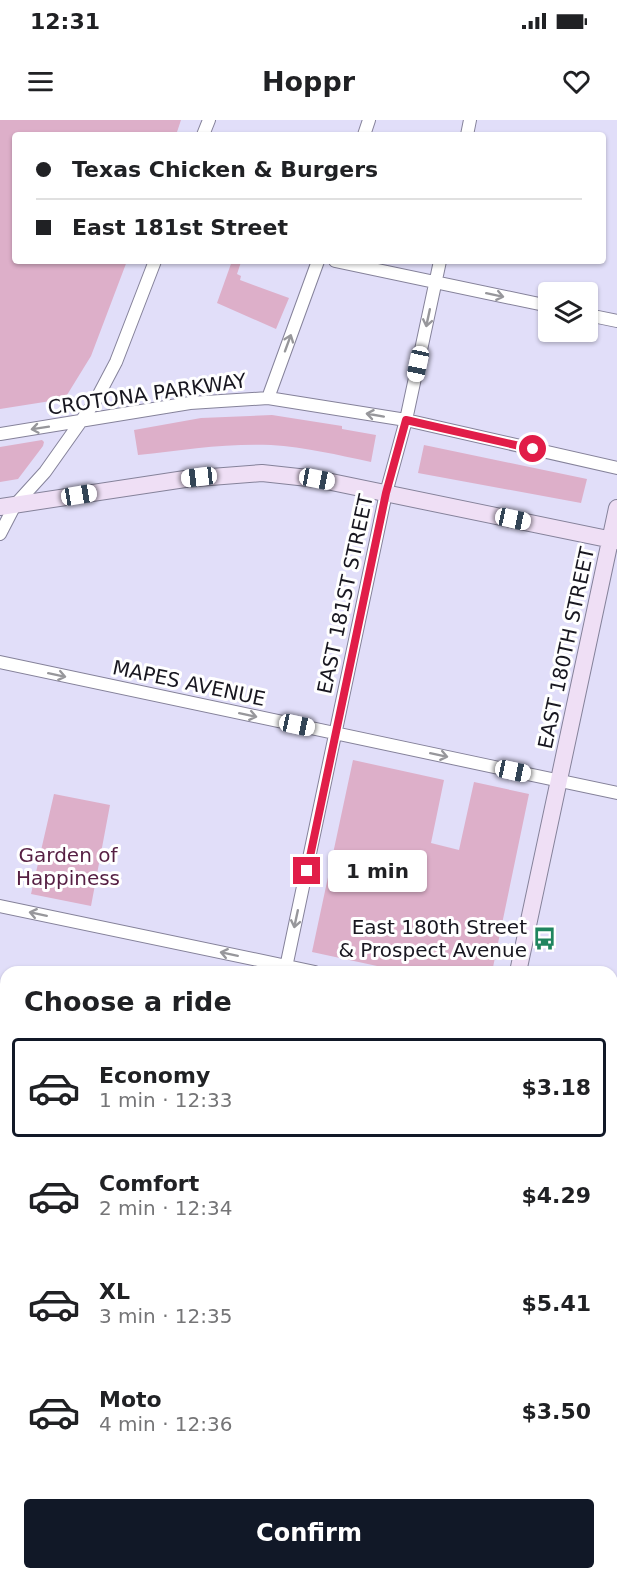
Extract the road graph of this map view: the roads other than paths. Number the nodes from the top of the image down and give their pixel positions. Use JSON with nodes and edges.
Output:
{"nodes":[{"id":1,"x":154,"y":264,"type":"edge"},
{"id":2,"x":317,"y":264,"type":"edge"},
{"id":3,"x":349,"y":264,"type":"edge"},
{"id":4,"x":439,"y":264,"type":"edge"},
{"id":5,"x":435,"y":282,"type":"junction"},
{"id":6,"x":538,"y":304,"type":"edge"},
{"id":7,"x":598,"y":317,"type":"edge"},
{"id":8,"x":617,"y":321,"type":"edge"},
{"id":9,"x":268,"y":398,"type":"junction"},
{"id":10,"x":406,"y":420,"type":"junction"},
{"id":11,"x":79,"y":422,"type":"junction"},
{"id":12,"x":0,"y":434,"type":"edge"},
{"id":13,"x":617,"y":468,"type":"edge"},
{"id":14,"x":386,"y":493,"type":"junction"},
{"id":15,"x":8,"y":506,"type":"edge"},
{"id":16,"x":617,"y":508,"type":"edge"},
{"id":17,"x":0,"y":534,"type":"edge"},
{"id":18,"x":614,"y":540,"type":"edge"},
{"id":19,"x":0,"y":662,"type":"edge"},
{"id":20,"x":336,"y":734,"type":"junction"},
{"id":21,"x":559,"y":781,"type":"junction"},
{"id":22,"x":617,"y":793,"type":"edge"},
{"id":23,"x":0,"y":906,"type":"edge"},
{"id":24,"x":272,"y":966,"type":"edge"},
{"id":25,"x":287,"y":966,"type":"edge"},
{"id":26,"x":519,"y":966,"type":"edge"}],
"edges":[{"from":1,"to":11,"type":"street"},
{"from":9,"to":2,"type":"street","one_way":true},
{"from":3,"to":5,"type":"street"},
{"from":4,"to":5,"type":"street","name":"EAST 181ST STREET"},
{"from":5,"to":6,"type":"street","one_way":true},
{"from":5,"to":10,"type":"street","name":"EAST 181ST STREET","one_way":true},
{"from":7,"to":8,"type":"street"},
{"from":10,"to":9,"type":"street","name":"CROTONA PARKWAY","one_way":true},
{"from":9,"to":11,"type":"street","name":"CROTONA PARKWAY"},
{"from":10,"to":13,"type":"street","name":"CROTONA PARKWAY"},
{"from":10,"to":14,"type":"street","name":"EAST 181ST STREET"},
{"from":11,"to":12,"type":"street","name":"CROTONA PARKWAY","one_way":true},
{"from":11,"to":15,"type":"street"},
{"from":14,"to":15,"type":"main road"},
{"from":14,"to":18,"type":"main road"},
{"from":14,"to":20,"type":"street","name":"EAST 181ST STREET"},
{"from":15,"to":17,"type":"street"},
{"from":16,"to":18,"type":"main road","name":"EAST 180TH STREET"},
{"from":18,"to":21,"type":"main road","name":"EAST 180TH STREET"},
{"from":19,"to":20,"type":"street","name":"MAPES AVENUE","one_way":true},
{"from":20,"to":21,"type":"street","name":"MAPES AVENUE","one_way":true},
{"from":20,"to":25,"type":"street","name":"EAST 181ST STREET","one_way":true},
{"from":21,"to":22,"type":"street","name":"MAPES AVENUE"},
{"from":21,"to":26,"type":"main road","name":"EAST 180TH STREET"},
{"from":24,"to":23,"type":"street","one_way":true}]}
